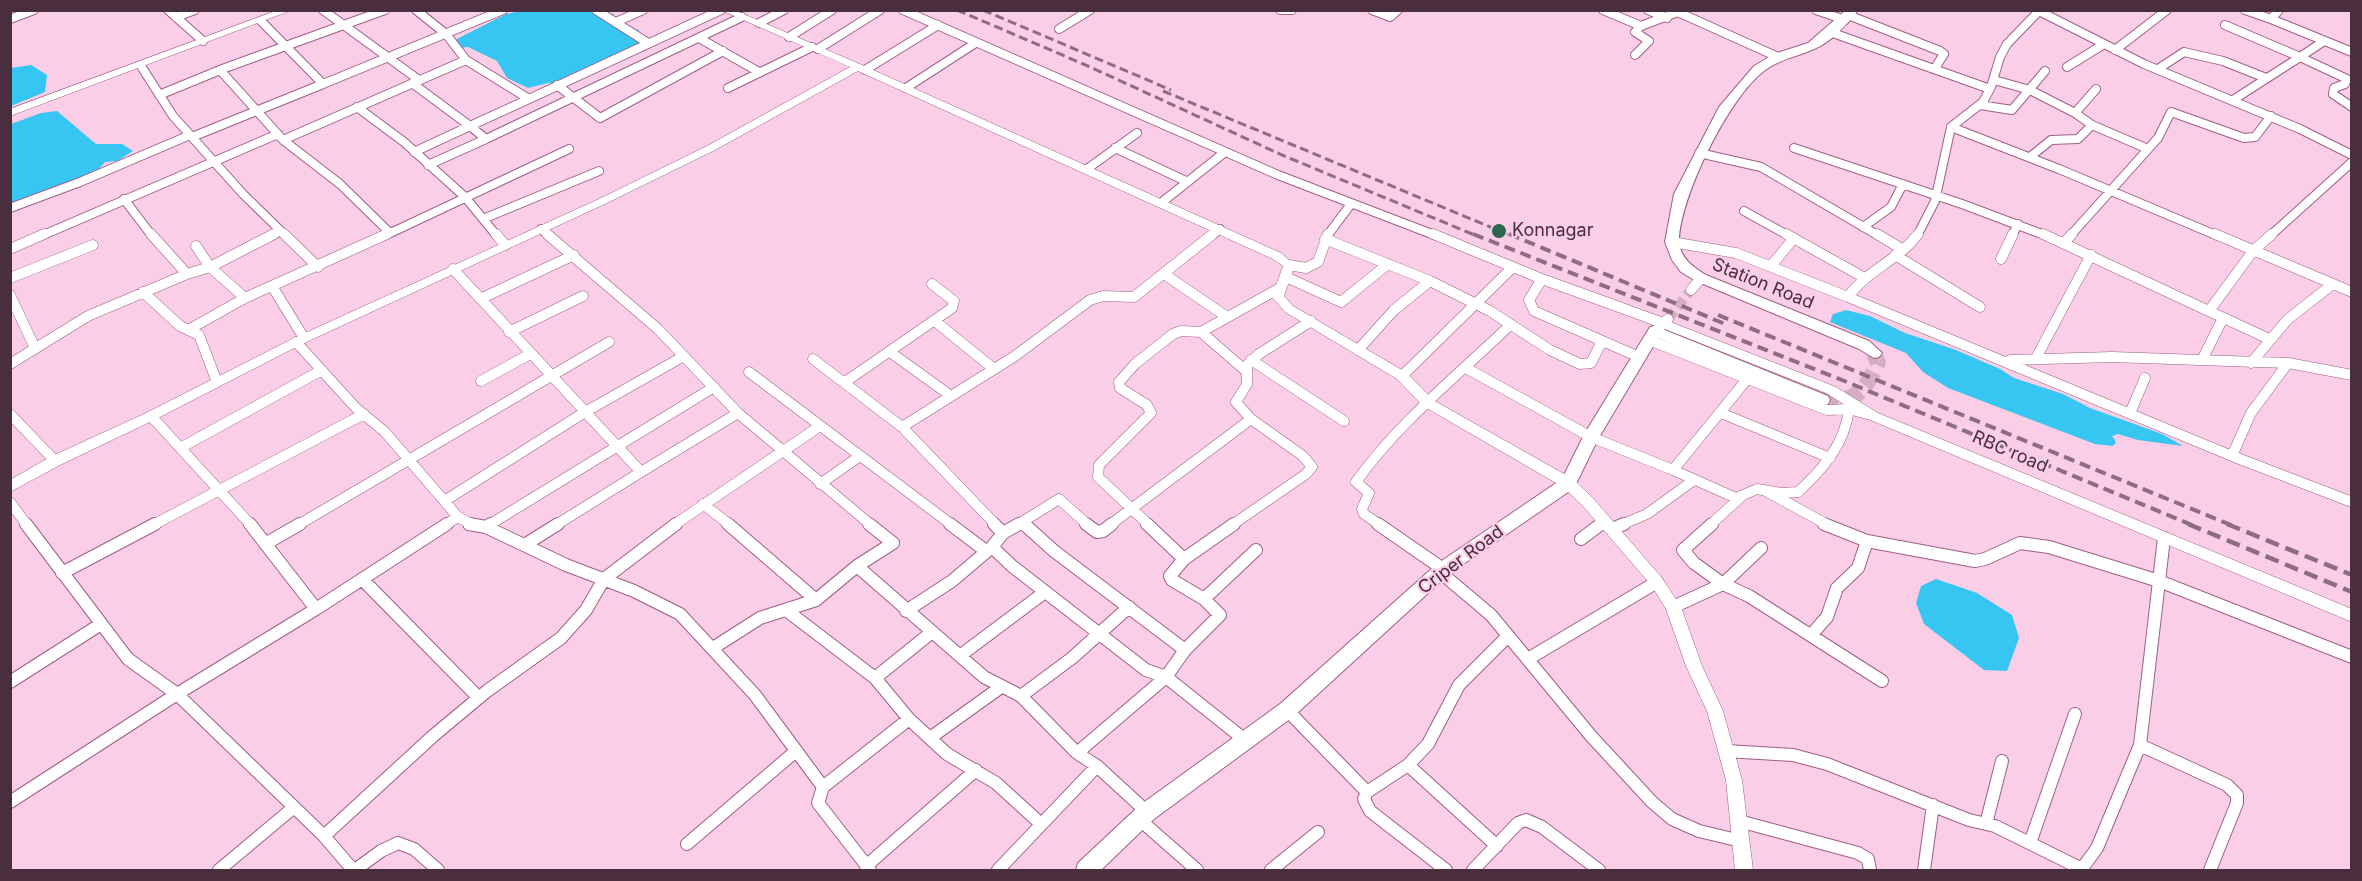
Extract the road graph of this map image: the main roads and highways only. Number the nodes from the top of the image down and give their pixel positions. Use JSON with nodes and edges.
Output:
{"nodes":[{"id":1,"x":1849,"y":15,"type":"edge"},
{"id":2,"x":1874,"y":352,"type":"dead end"},
{"id":3,"x":1822,"y":400,"type":"tunnel mouth"},
{"id":4,"x":1086,"y":870,"type":"edge"}],
"edges":[{"from":1,"to":2,"type":"main road","name":"Station Road"},
{"from":3,"to":4,"type":"main road","name":"Criper Road"}]}
